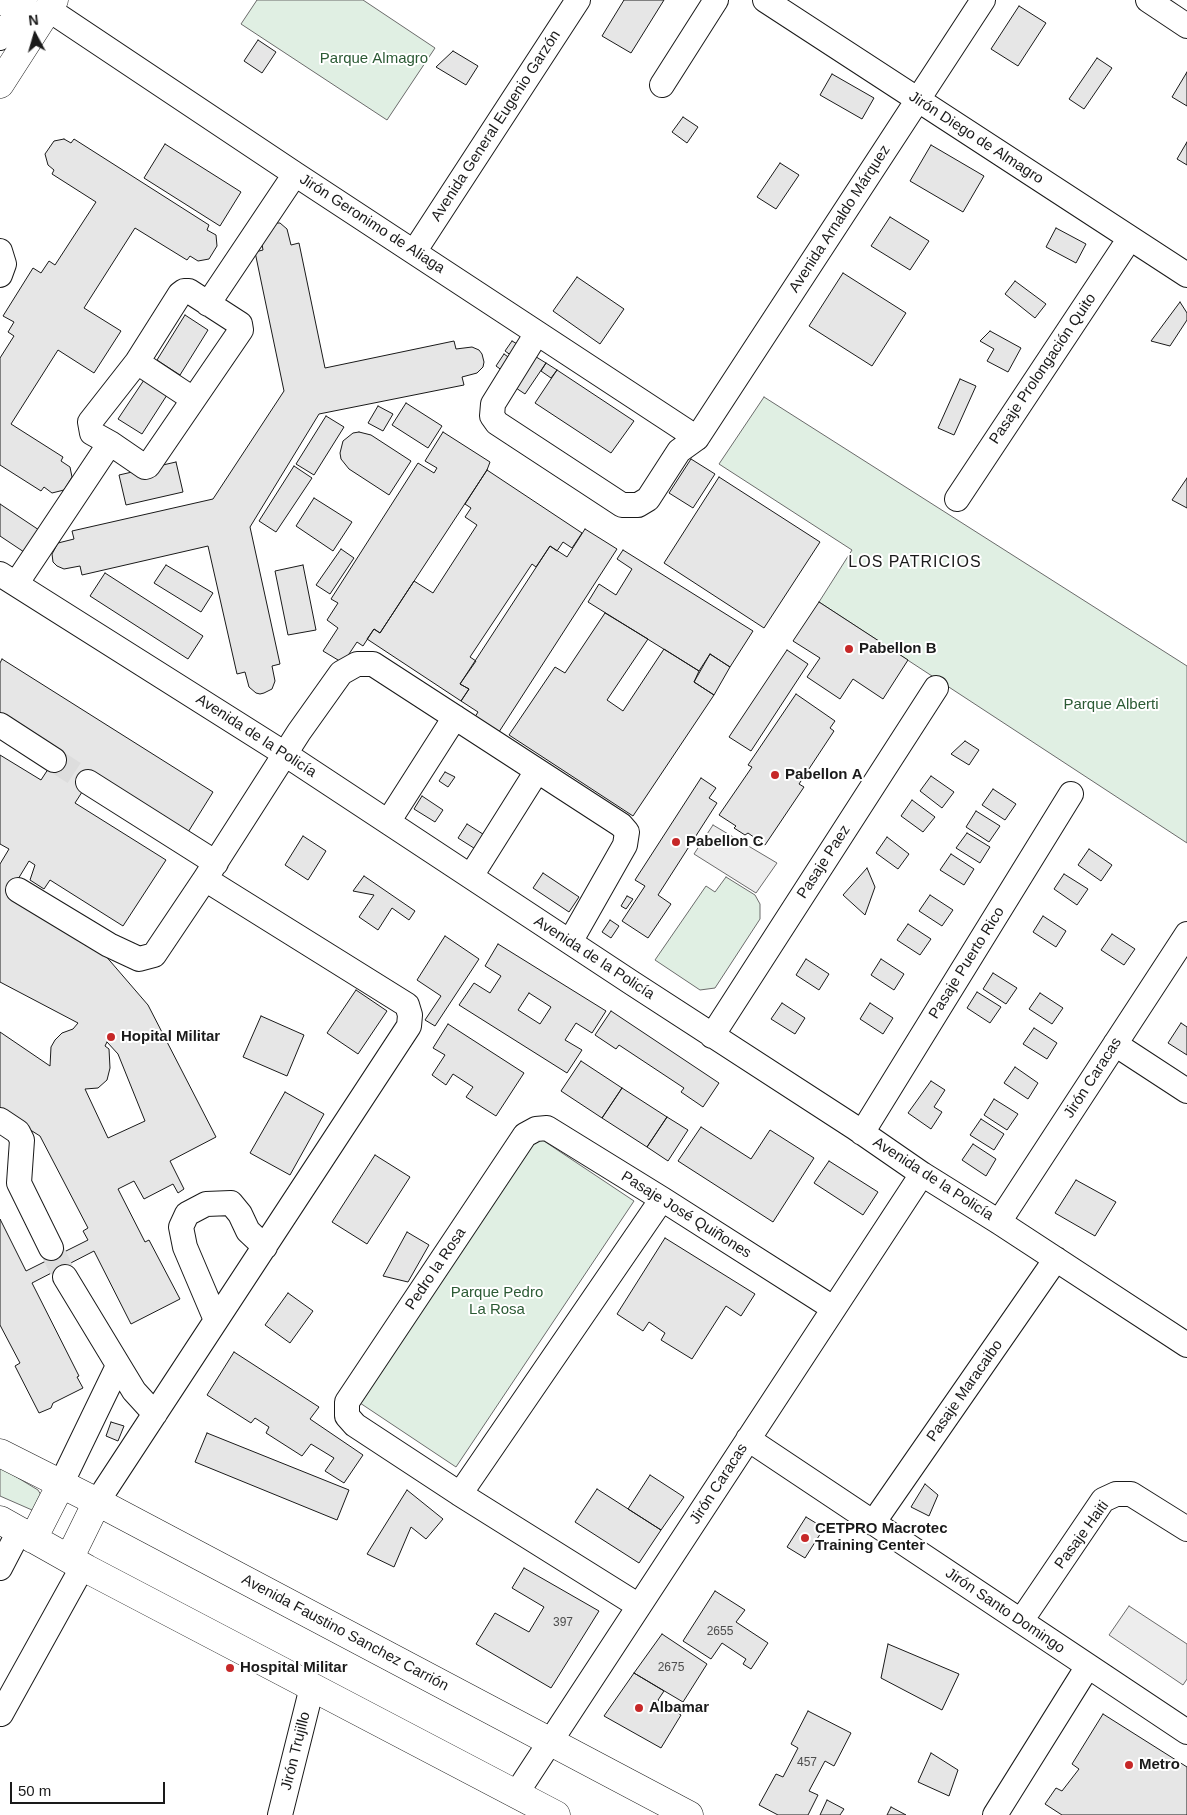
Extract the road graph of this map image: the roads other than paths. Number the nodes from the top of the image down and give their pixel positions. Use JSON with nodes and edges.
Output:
{"nodes":[{"id":1,"x":578,"y":0,"type":"edge"},
{"id":2,"x":716,"y":0,"type":"edge"},
{"id":3,"x":766,"y":0,"type":"edge"},
{"id":4,"x":983,"y":0,"type":"edge"},
{"id":5,"x":1148,"y":0,"type":"edge"},
{"id":6,"x":42,"y":3,"type":"edge"},
{"id":7,"x":1187,"y":26,"type":"edge"},
{"id":8,"x":0,"y":38,"type":"edge"},
{"id":9,"x":0,"y":84,"type":"edge"},
{"id":10,"x":662,"y":85,"type":"dead end"},
{"id":11,"x":918,"y":100,"type":"junction"},
{"id":12,"x":295,"y":174,"type":"junction"},
{"id":13,"x":1130,"y":238,"type":"junction"},
{"id":14,"x":0,"y":251,"type":"edge"},
{"id":15,"x":414,"y":252,"type":"junction"},
{"id":16,"x":0,"y":275,"type":"edge"},
{"id":17,"x":1187,"y":275,"type":"edge"},
{"id":18,"x":208,"y":304,"type":"junction"},
{"id":19,"x":537,"y":333,"type":"junction"},
{"id":20,"x":137,"y":362,"type":"junction"},
{"id":21,"x":193,"y":399,"type":"junction"},
{"id":22,"x":697,"y":438,"type":"junction"},
{"id":23,"x":110,"y":443,"type":"junction"},
{"id":24,"x":957,"y":499,"type":"dead end"},
{"id":25,"x":4,"y":577,"type":"edge"},
{"id":26,"x":936,"y":688,"type":"dead end"},
{"id":27,"x":455,"y":717,"type":"junction"},
{"id":28,"x":0,"y":725,"type":"edge"},
{"id":29,"x":286,"y":754,"type":"junction"},
{"id":30,"x":54,"y":760,"type":"tunnel mouth"},
{"id":31,"x":537,"y":771,"type":"junction"},
{"id":32,"x":88,"y":782,"type":"tunnel mouth"},
{"id":33,"x":1071,"y":794,"type":"dead end"},
{"id":34,"x":388,"y":822,"type":"junction"},
{"id":35,"x":210,"y":871,"type":"junction"},
{"id":36,"x":471,"y":876,"type":"junction"},
{"id":37,"x":18,"y":890,"type":"dead end"},
{"id":38,"x":1187,"y":934,"type":"edge"},
{"id":39,"x":570,"y":942,"type":"junction"},
{"id":40,"x":712,"y":1036,"type":"junction"},
{"id":41,"x":1115,"y":1044,"type":"junction"},
{"id":42,"x":1187,"y":1091,"type":"edge"},
{"id":43,"x":0,"y":1120,"type":"edge"},
{"id":44,"x":536,"y":1129,"type":"joint"},
{"id":45,"x":862,"y":1133,"type":"junction"},
{"id":46,"x":922,"y":1174,"type":"junction"},
{"id":47,"x":662,"y":1199,"type":"junction"},
{"id":48,"x":999,"y":1222,"type":"junction"},
{"id":49,"x":265,"y":1246,"type":"junction"},
{"id":50,"x":51,"y":1248,"type":"tunnel mouth"},
{"id":51,"x":1056,"y":1259,"type":"junction"},
{"id":52,"x":65,"y":1277,"type":"tunnel mouth"},
{"id":53,"x":833,"y":1308,"type":"junction"},
{"id":54,"x":216,"y":1320,"type":"junction"},
{"id":55,"x":1187,"y":1345,"type":"edge"},
{"id":56,"x":118,"y":1366,"type":"junction"},
{"id":57,"x":155,"y":1414,"type":"junction"},
{"id":58,"x":748,"y":1439,"type":"junction"},
{"id":59,"x":0,"y":1453,"type":"edge"},
{"id":60,"x":61,"y":1484,"type":"junction"},
{"id":61,"x":460,"y":1494,"type":"junction"},
{"id":62,"x":97,"y":1502,"type":"junction"},
{"id":63,"x":873,"y":1523,"type":"junction"},
{"id":64,"x":1187,"y":1529,"type":"edge"},
{"id":65,"x":12,"y":1535,"type":"edge"},
{"id":66,"x":76,"y":1562,"type":"junction"},
{"id":67,"x":0,"y":1568,"type":"edge"},
{"id":68,"x":639,"y":1606,"type":"junction"},
{"id":69,"x":1021,"y":1621,"type":"junction"},
{"id":70,"x":1088,"y":1666,"type":"junction"},
{"id":71,"x":312,"y":1687,"type":"junction"},
{"id":72,"x":1,"y":1714,"type":"edge"},
{"id":73,"x":1187,"y":1732,"type":"edge"},
{"id":74,"x":551,"y":1741,"type":"junction"},
{"id":75,"x":516,"y":1794,"type":"junction"},
{"id":76,"x":280,"y":1815,"type":"edge"},
{"id":77,"x":556,"y":1815,"type":"edge"},
{"id":78,"x":689,"y":1815,"type":"edge"},
{"id":79,"x":995,"y":1815,"type":"edge"}],
"edges":[{"from":1,"to":15,"type":"street","name":"Avenida General Eugenio Garzón"},
{"from":2,"to":10,"type":"street"},
{"from":3,"to":11,"type":"street","name":"Jirón Diego de Almagro"},
{"from":4,"to":11,"type":"street","name":"Avenida Arnaldo Márquez"},
{"from":5,"to":7,"type":"street"},
{"from":6,"to":8,"type":"street"},
{"from":6,"to":9,"type":"main road"},
{"from":6,"to":12,"type":"street","name":"Jirón Geronimo de Aliaga"},
{"from":11,"to":13,"type":"street","name":"Jirón Diego de Almagro"},
{"from":11,"to":22,"type":"street","name":"Avenida Arnaldo Márquez"},
{"from":12,"to":15,"type":"street","name":"Jirón Geronimo de Aliaga"},
{"from":12,"to":18,"type":"street"},
{"from":13,"to":17,"type":"street","name":"Jirón Diego de Almagro"},
{"from":13,"to":24,"type":"street","name":"Pasaje Prolongación Quito"},
{"from":14,"to":16,"type":"street"},
{"from":15,"to":19,"type":"street","name":"Jirón Geronimo de Aliaga"},
{"from":18,"to":20,"type":"street"},
{"from":18,"to":21,"type":"street"},
{"from":19,"to":22,"type":"street","name":"Jirón Geronimo de Aliaga"},
{"from":19,"to":22,"type":"street","name":"Avenida Arnaldo Márquez"},
{"from":20,"to":21,"type":"street"},
{"from":20,"to":23,"type":"street"},
{"from":21,"to":23,"type":"street"},
{"from":23,"to":25,"type":"street"},
{"from":25,"to":29,"type":"street","name":"Avenida de la Policía"},
{"from":26,"to":40,"type":"street","name":"Pasaje Paez"},
{"from":27,"to":29,"type":"street"},
{"from":27,"to":31,"type":"street"},
{"from":27,"to":34,"type":"street"},
{"from":28,"to":30,"type":"street"},
{"from":29,"to":34,"type":"street","name":"Avenida de la Policía"},
{"from":29,"to":35,"type":"street"},
{"from":31,"to":36,"type":"street"},
{"from":31,"to":39,"type":"street"},
{"from":32,"to":35,"type":"street"},
{"from":33,"to":45,"type":"street","name":"Pasaje Puerto Rico"},
{"from":34,"to":36,"type":"street","name":"Avenida de la Policía"},
{"from":35,"to":37,"type":"street"},
{"from":35,"to":49,"type":"street"},
{"from":36,"to":39,"type":"street","name":"Avenida de la Policía"},
{"from":38,"to":41,"type":"street","name":"Jirón Caracas"},
{"from":39,"to":40,"type":"street","name":"Avenida de la Policía"},
{"from":40,"to":45,"type":"street","name":"Avenida de la Policía"},
{"from":41,"to":42,"type":"street"},
{"from":41,"to":48,"type":"street","name":"Jirón Caracas"},
{"from":43,"to":50,"type":"street"},
{"from":44,"to":47,"type":"street","name":"Pasaje José Quiñones"},
{"from":44,"to":61,"type":"street","name":"Pedro la Rosa"},
{"from":45,"to":46,"type":"street","name":"Avenida de la Policía"},
{"from":46,"to":48,"type":"street","name":"Avenida de la Policía"},
{"from":46,"to":53,"type":"street","name":"Jirón Caracas"},
{"from":47,"to":53,"type":"street","name":"Pasaje José Quiñones"},
{"from":47,"to":61,"type":"street"},
{"from":48,"to":51,"type":"street","name":"Avenida de la Policía"},
{"from":49,"to":54,"type":"street"},
{"from":49,"to":54,"type":"street"},
{"from":51,"to":55,"type":"street","name":"Avenida de la Policía"},
{"from":51,"to":63,"type":"street","name":"Pasaje Maracaibo"},
{"from":52,"to":56,"type":"street"},
{"from":53,"to":58,"type":"street","name":"Jirón Caracas"},
{"from":54,"to":57,"type":"street"},
{"from":56,"to":57,"type":"street"},
{"from":56,"to":60,"type":"street"},
{"from":57,"to":62,"type":"street"},
{"from":58,"to":63,"type":"street","name":"Jirón Santo Domingo"},
{"from":58,"to":68,"type":"street","name":"Jirón Caracas"},
{"from":59,"to":60,"type":"main road","name":"Avenida Faustino Sanchez Carrión"},
{"from":60,"to":62,"type":"main road","name":"Avenida Faustino Sanchez Carrión"},
{"from":60,"to":65,"type":"main road"},
{"from":61,"to":68,"type":"street"},
{"from":62,"to":66,"type":"main road"},
{"from":62,"to":74,"type":"main road","name":"Avenida Faustino Sanchez Carrión"},
{"from":63,"to":69,"type":"street","name":"Jirón Santo Domingo"},
{"from":64,"to":69,"type":"street","name":"Pasaje Haiti"},
{"from":65,"to":66,"type":"main road"},
{"from":65,"to":67,"type":"street"},
{"from":66,"to":71,"type":"main road"},
{"from":66,"to":72,"type":"street"},
{"from":68,"to":74,"type":"street","name":"Jirón Caracas"},
{"from":69,"to":70,"type":"street","name":"Jirón Santo Domingo"},
{"from":70,"to":73,"type":"street","name":"Jirón Santo Domingo"},
{"from":70,"to":79,"type":"street"},
{"from":71,"to":75,"type":"main road"},
{"from":71,"to":76,"type":"street","name":"Jirón Trujillo"},
{"from":74,"to":75,"type":"street","name":"Jirón Caracas"},
{"from":74,"to":78,"type":"main road","name":"Avenida Faustino Sanchez Carrión"},
{"from":75,"to":77,"type":"main road"}]}
